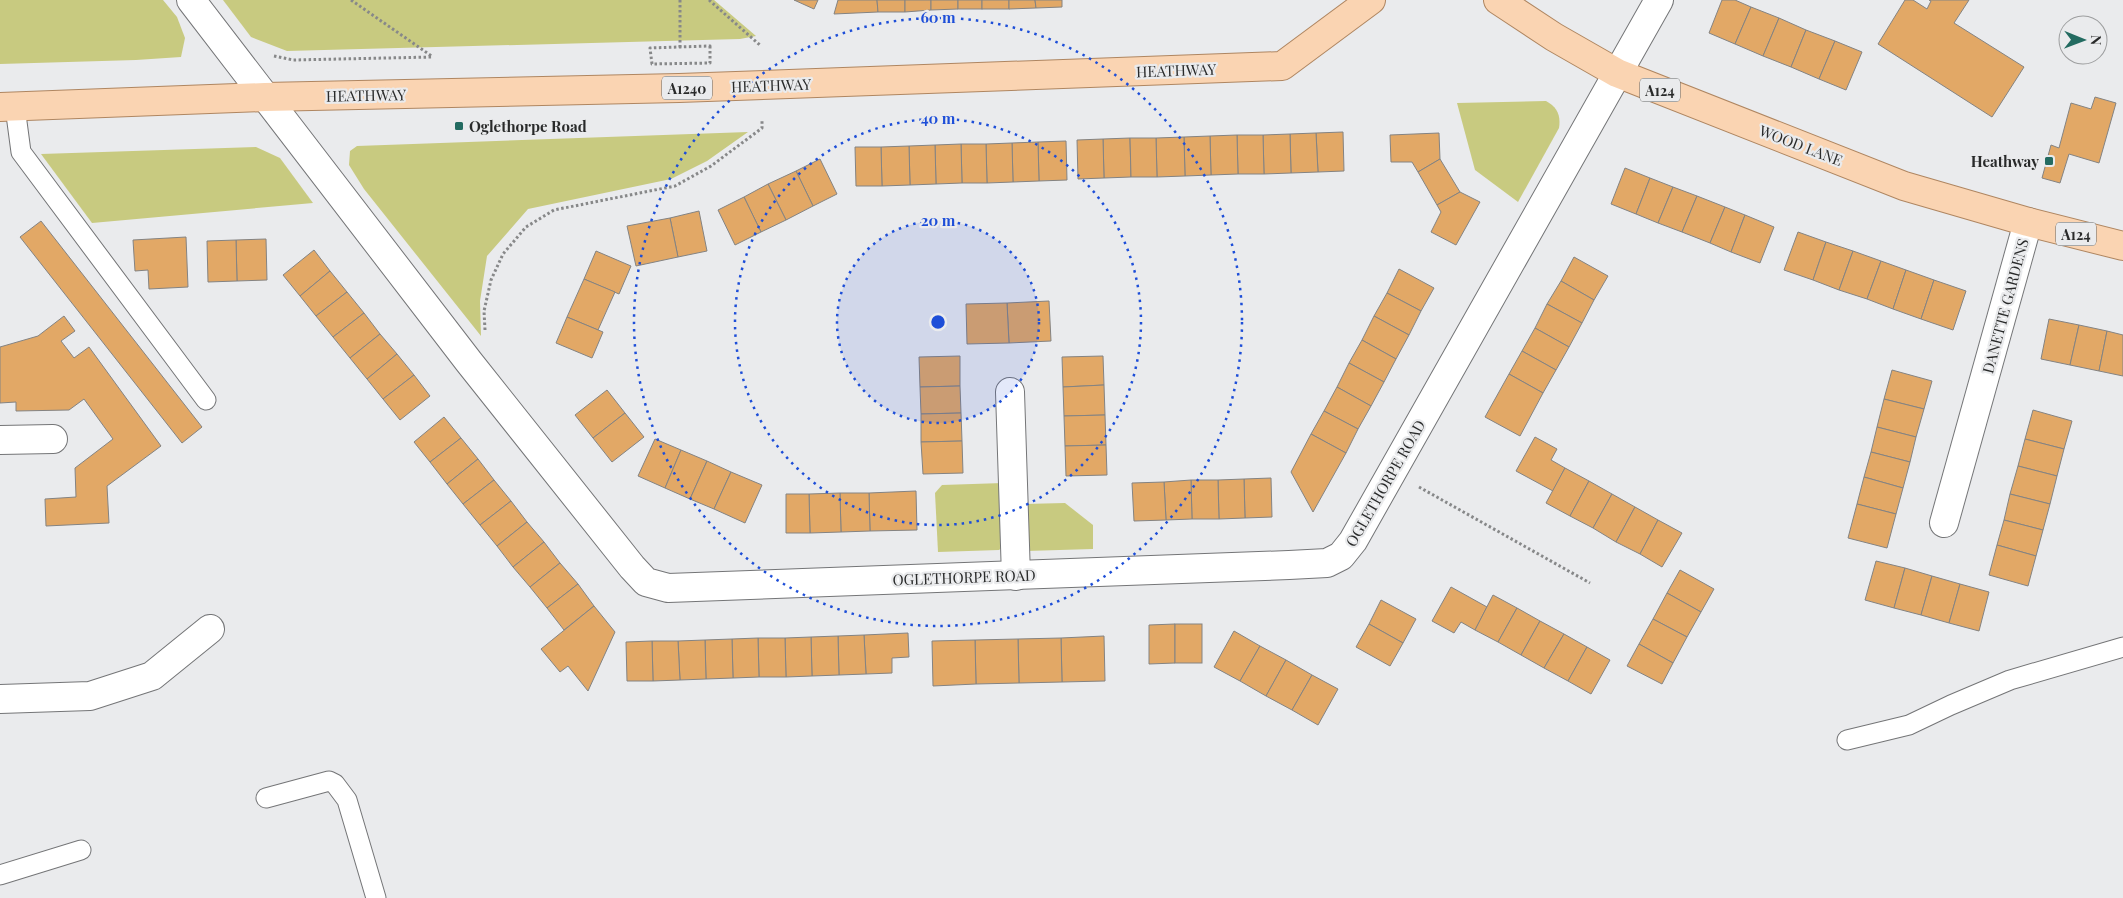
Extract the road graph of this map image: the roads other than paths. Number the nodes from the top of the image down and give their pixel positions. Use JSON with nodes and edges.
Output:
{"nodes":[{"id":1,"x":190,"y":0,"type":"edge"},
{"id":2,"x":1371,"y":0,"type":"edge"},
{"id":3,"x":1498,"y":0,"type":"edge"},
{"id":4,"x":1659,"y":0,"type":"edge"},
{"id":5,"x":1617,"y":73,"type":"junction"},
{"id":6,"x":265,"y":97,"type":"junction"},
{"id":7,"x":7,"y":107,"type":"edge"},
{"id":8,"x":2028,"y":222,"type":"junction"},
{"id":9,"x":2123,"y":246,"type":"edge"},
{"id":10,"x":1010,"y":392,"type":"dead end"},
{"id":11,"x":206,"y":400,"type":"dead end"},
{"id":12,"x":53,"y":439,"type":"dead end"},
{"id":13,"x":0,"y":440,"type":"edge"},
{"id":14,"x":1944,"y":523,"type":"dead end"},
{"id":15,"x":1016,"y":576,"type":"junction"},
{"id":16,"x":210,"y":629,"type":"dead end"},
{"id":17,"x":2123,"y":647,"type":"edge"},
{"id":18,"x":0,"y":699,"type":"edge"},
{"id":19,"x":1847,"y":740,"type":"dead end"},
{"id":20,"x":266,"y":798,"type":"dead end"},
{"id":21,"x":81,"y":850,"type":"dead end"},
{"id":22,"x":0,"y":875,"type":"edge"},
{"id":23,"x":376,"y":898,"type":"edge"}],
"edges":[{"from":1,"to":6,"type":"street","name":"OGLETHORPE ROAD"},
{"from":2,"to":6,"type":"main road","name":"HEATHWAY","number":"A1240"},
{"from":3,"to":5,"type":"main road","name":"WOOD LANE","number":"A124"},
{"from":4,"to":5,"type":"street","name":"OGLETHORPE ROAD"},
{"from":5,"to":8,"type":"main road","name":"WOOD LANE","number":"A124"},
{"from":5,"to":15,"type":"street","name":"OGLETHORPE ROAD"},
{"from":6,"to":7,"type":"main road","name":"HEATHWAY","number":"A1240"},
{"from":6,"to":15,"type":"street","name":"OGLETHORPE ROAD"},
{"from":7,"to":11,"type":"lane"},
{"from":8,"to":9,"type":"main road","name":"WOOD LANE","number":"A124"},
{"from":8,"to":14,"type":"street","name":"DANETTE GARDENS"},
{"from":10,"to":15,"type":"street"},
{"from":12,"to":13,"type":"street"},
{"from":16,"to":18,"type":"street"},
{"from":17,"to":19,"type":"lane"},
{"from":20,"to":23,"type":"lane"},
{"from":21,"to":22,"type":"lane"}]}
